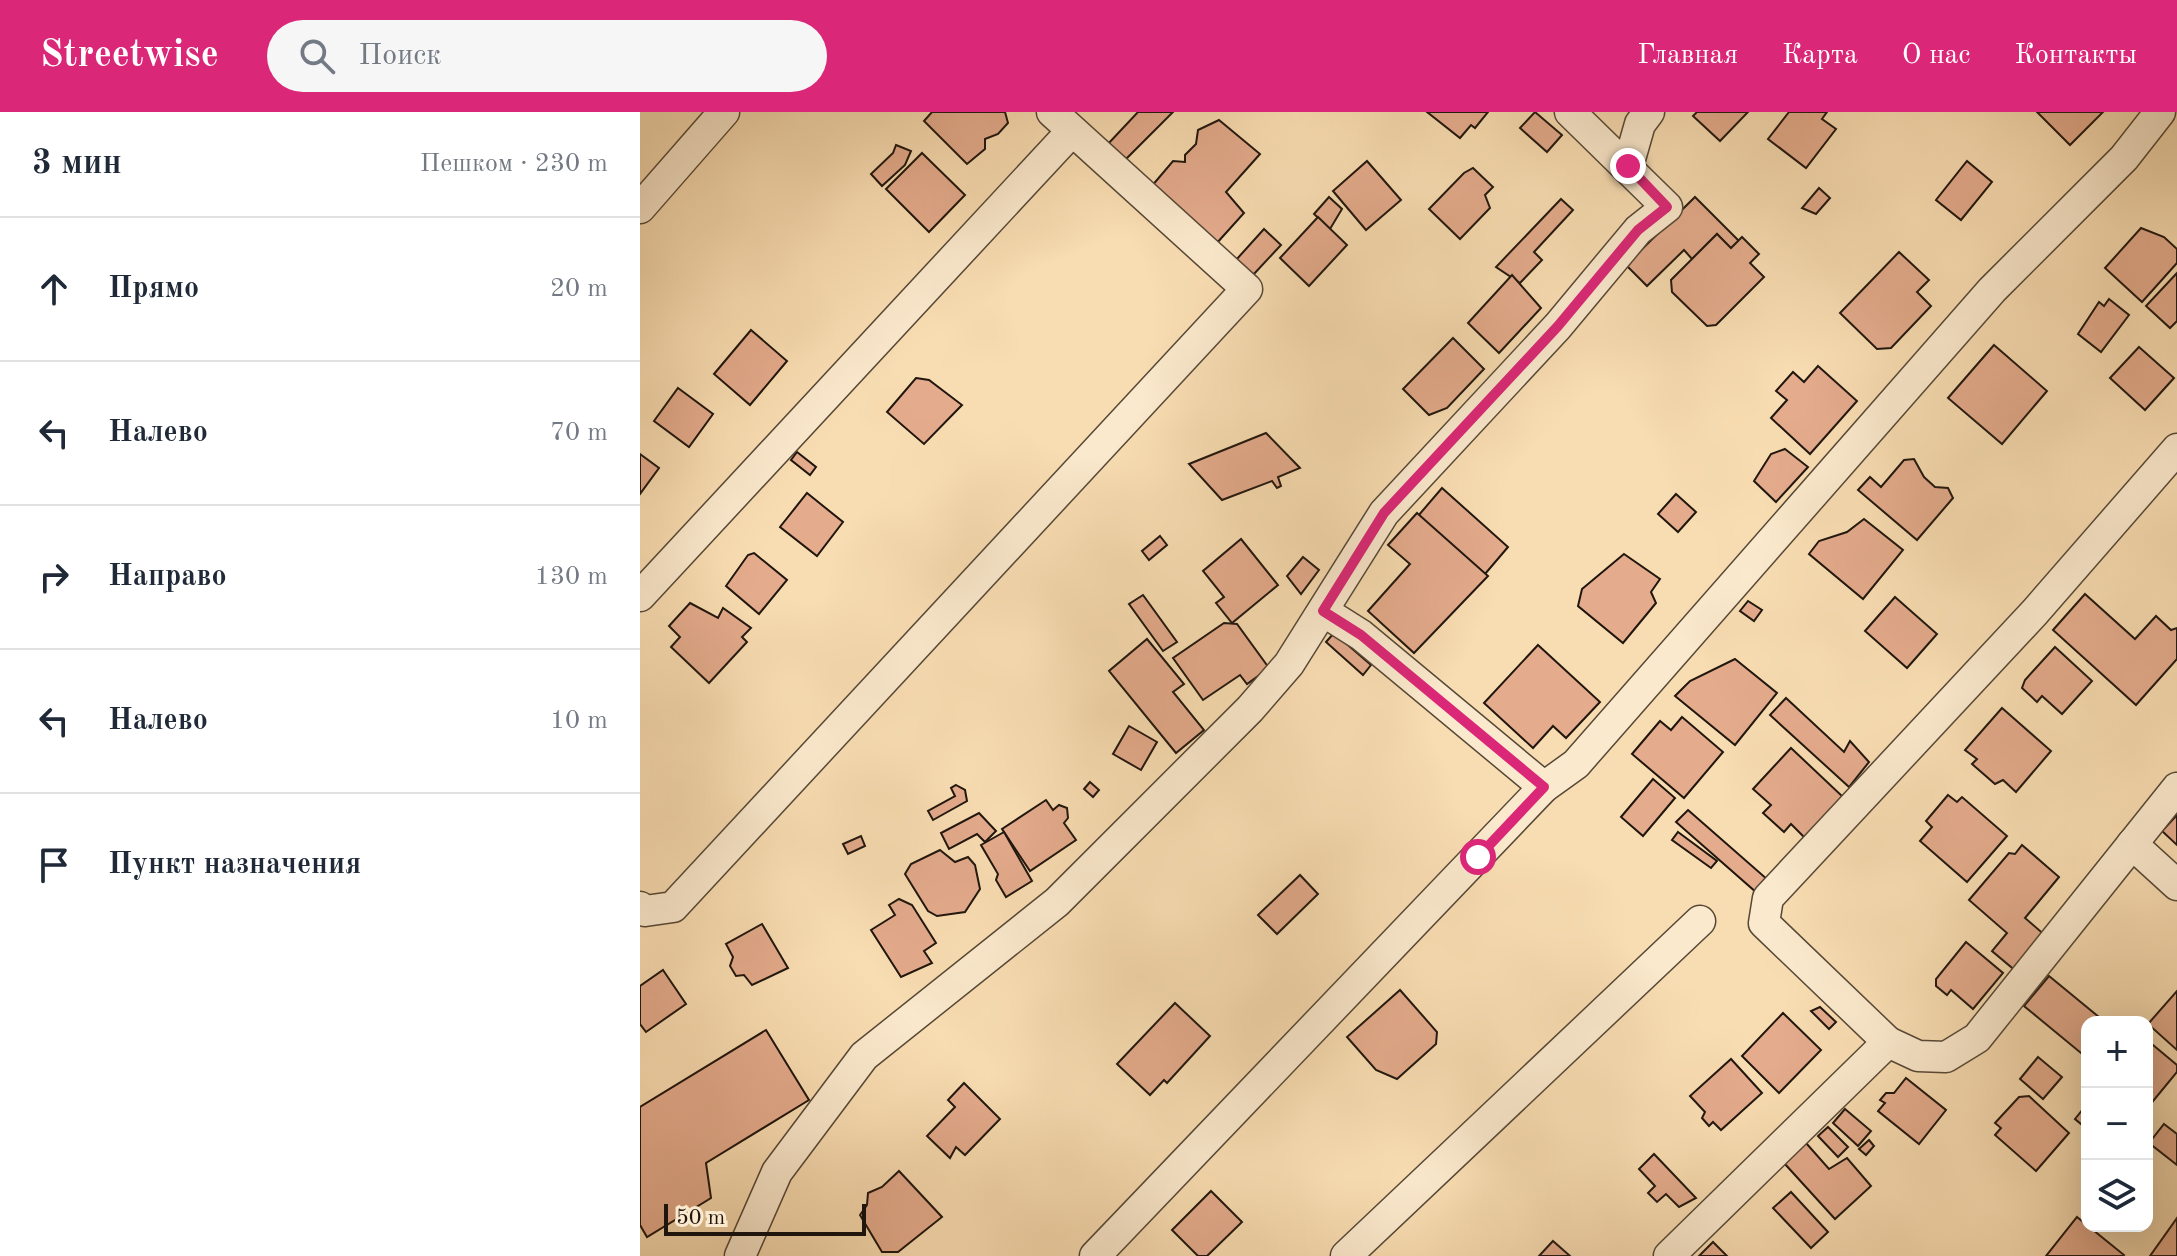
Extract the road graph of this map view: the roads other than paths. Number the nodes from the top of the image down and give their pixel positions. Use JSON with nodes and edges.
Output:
{"nodes":[{"id":1,"x":724,"y":112,"type":"edge"},
{"id":2,"x":1570,"y":112,"type":"edge"},
{"id":3,"x":1649,"y":112,"type":"edge"},
{"id":4,"x":2160,"y":112,"type":"edge"},
{"id":5,"x":1062,"y":121,"type":"edge"},
{"id":6,"x":1628,"y":166,"type":"junction"},
{"id":7,"x":640,"y":208,"type":"edge"},
{"id":8,"x":2177,"y":449,"type":"edge"},
{"id":9,"x":640,"y":596,"type":"edge"},
{"id":10,"x":1323,"y":611,"type":"junction"},
{"id":11,"x":1544,"y":787,"type":"junction"},
{"id":12,"x":2177,"y":788,"type":"edge"},
{"id":13,"x":2132,"y":844,"type":"junction"},
{"id":14,"x":2177,"y":885,"type":"edge"},
{"id":15,"x":640,"y":907,"type":"edge"},
{"id":16,"x":1700,"y":921,"type":"dead end"},
{"id":17,"x":1888,"y":1042,"type":"junction"},
{"id":18,"x":740,"y":1256,"type":"edge"},
{"id":19,"x":1095,"y":1256,"type":"edge"},
{"id":20,"x":1346,"y":1256,"type":"edge"},
{"id":21,"x":1669,"y":1256,"type":"edge"}],
"edges":[{"from":1,"to":7,"type":"street"},
{"from":2,"to":6,"type":"street"},
{"from":3,"to":6,"type":"street"},
{"from":4,"to":11,"type":"street"},
{"from":5,"to":9,"type":"street"},
{"from":5,"to":15,"type":"street"},
{"from":6,"to":10,"type":"street"},
{"from":8,"to":17,"type":"street"},
{"from":10,"to":11,"type":"street"},
{"from":10,"to":18,"type":"street"},
{"from":11,"to":19,"type":"street"},
{"from":12,"to":13,"type":"street"},
{"from":13,"to":14,"type":"street"},
{"from":13,"to":17,"type":"street"},
{"from":16,"to":20,"type":"street"},
{"from":17,"to":21,"type":"street"}]}
